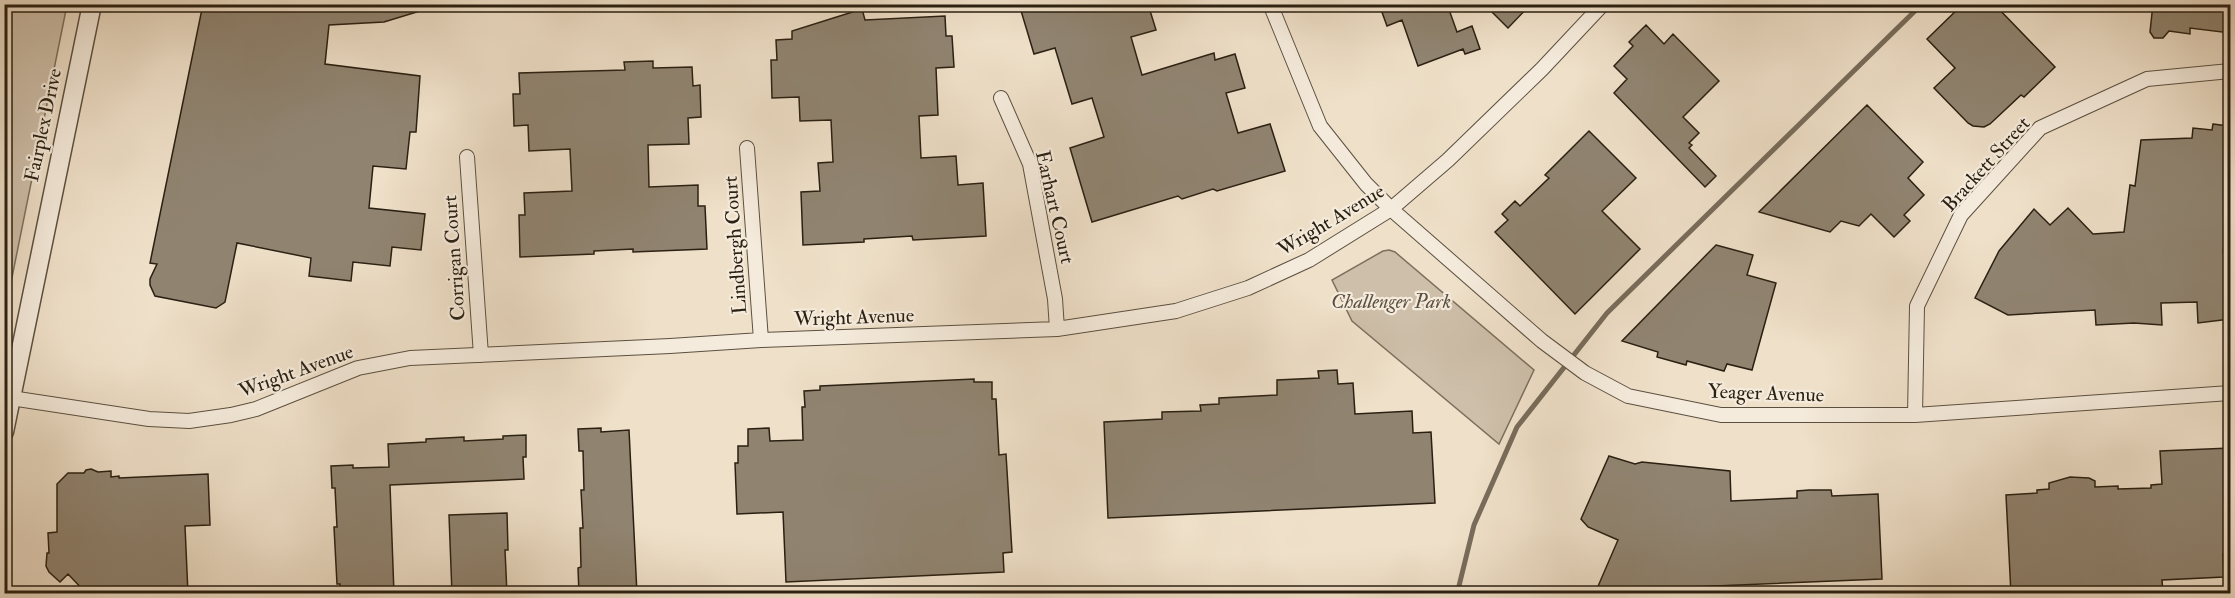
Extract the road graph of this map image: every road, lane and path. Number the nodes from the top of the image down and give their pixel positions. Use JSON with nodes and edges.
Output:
{"nodes":[{"id":1,"x":92,"y":4,"type":"edge"},
{"id":2,"x":1272,"y":4,"type":"edge"},
{"id":3,"x":1603,"y":4,"type":"edge"},
{"id":4,"x":2230,"y":71,"type":"edge"},
{"id":5,"x":1001,"y":98,"type":"dead end"},
{"id":6,"x":747,"y":148,"type":"dead end"},
{"id":7,"x":467,"y":157,"type":"dead end"},
{"id":8,"x":1391,"y":209,"type":"junction"},
{"id":9,"x":1058,"y":329,"type":"junction"},
{"id":10,"x":761,"y":340,"type":"junction"},
{"id":11,"x":481,"y":355,"type":"junction"},
{"id":12,"x":2230,"y":393,"type":"edge"},
{"id":13,"x":11,"y":398,"type":"junction"},
{"id":14,"x":1915,"y":415,"type":"junction"},
{"id":15,"x":4,"y":432,"type":"edge"}],
"edges":[{"from":1,"to":13,"type":"street","name":"Fairplex Drive"},
{"from":2,"to":8,"type":"street","name":"Yeager Avenue"},
{"from":3,"to":8,"type":"street","name":"Wright Avenue"},
{"from":4,"to":14,"type":"street","name":"Brackett Street"},
{"from":5,"to":9,"type":"street","name":"Earhart Court"},
{"from":6,"to":10,"type":"street","name":"Lindbergh Court"},
{"from":7,"to":11,"type":"street","name":"Corrigan Court"},
{"from":8,"to":9,"type":"street","name":"Wright Avenue"},
{"from":8,"to":14,"type":"street","name":"Yeager Avenue"},
{"from":9,"to":10,"type":"street","name":"Wright Avenue"},
{"from":10,"to":11,"type":"street","name":"Wright Avenue"},
{"from":11,"to":13,"type":"street","name":"Wright Avenue"},
{"from":12,"to":14,"type":"street","name":"Yeager Avenue"},
{"from":13,"to":15,"type":"street","name":"Fairplex Drive"}]}
